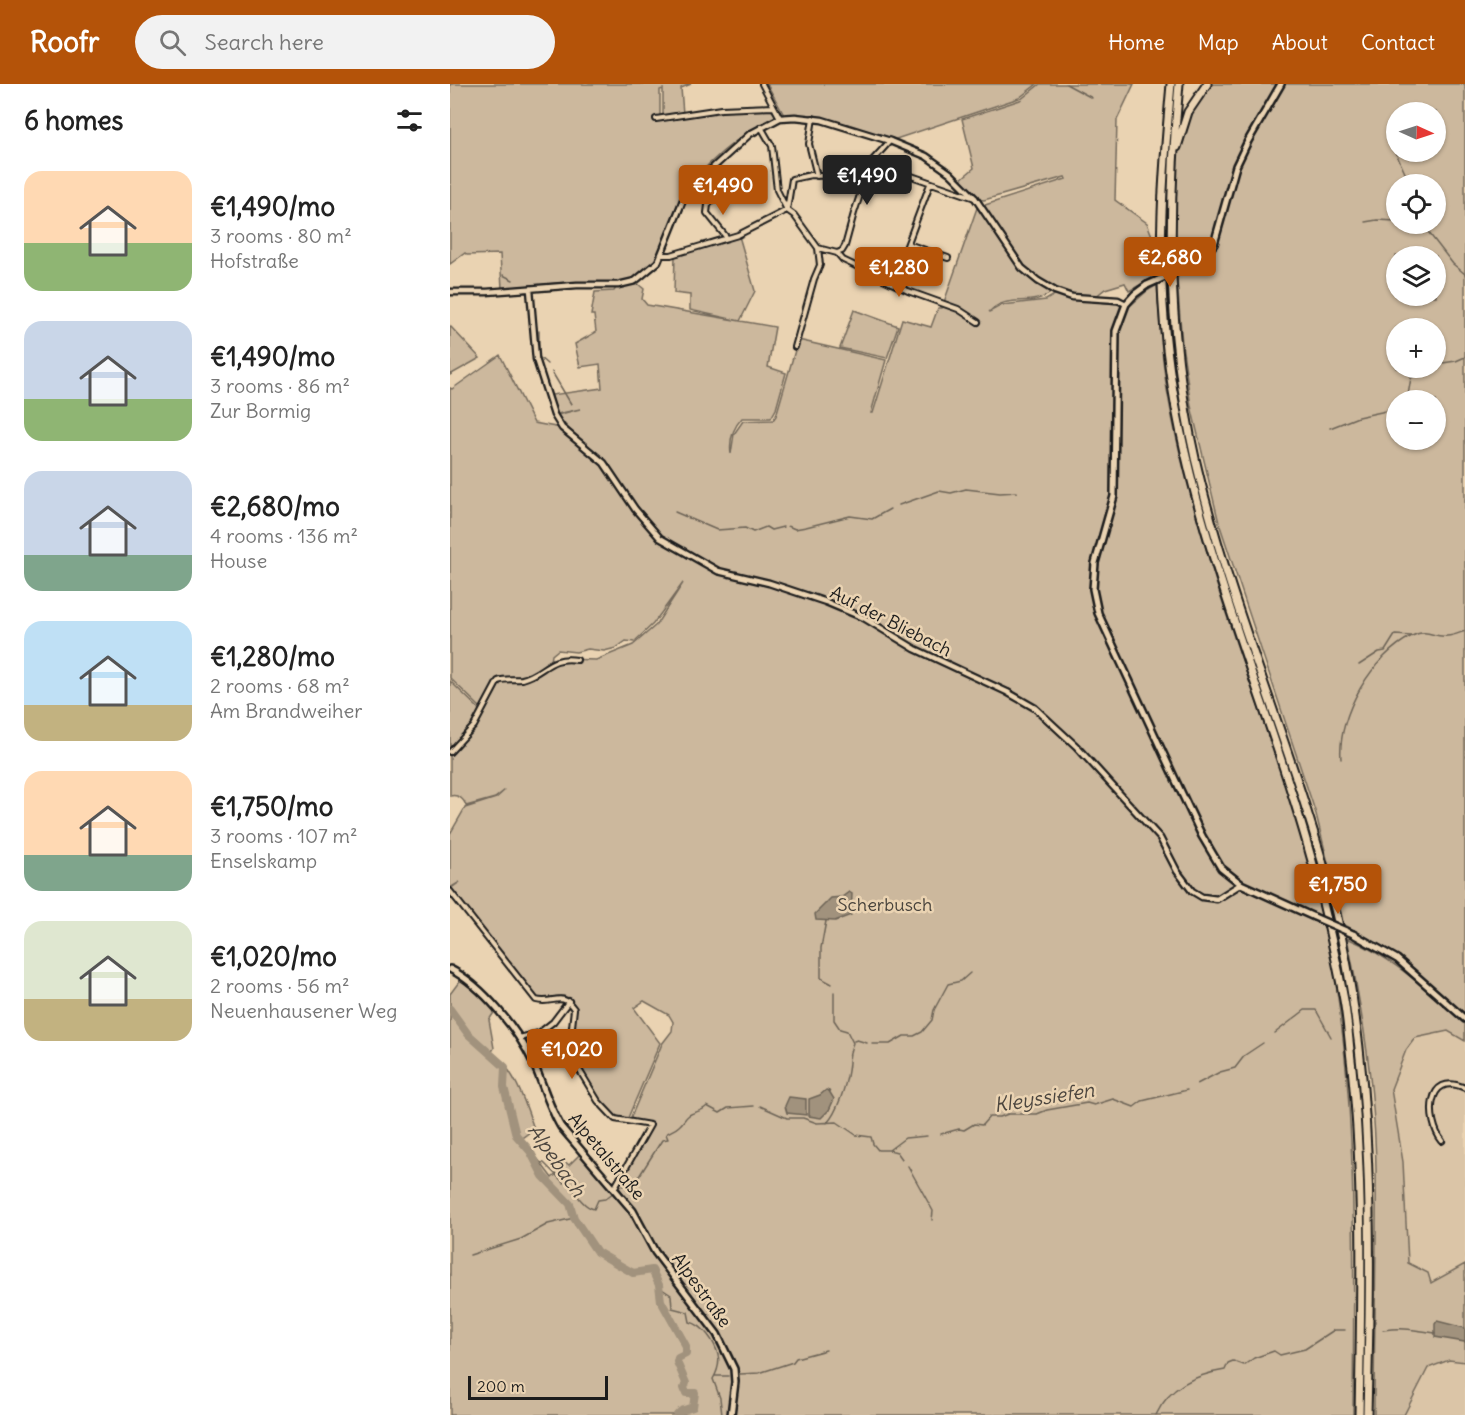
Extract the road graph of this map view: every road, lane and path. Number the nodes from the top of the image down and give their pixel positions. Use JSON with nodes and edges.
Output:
{"nodes":[{"id":1,"x":762,"y":84,"type":"edge"},
{"id":2,"x":1171,"y":84,"type":"edge"},
{"id":3,"x":1179,"y":84,"type":"edge"},
{"id":4,"x":1207,"y":84,"type":"edge"},
{"id":5,"x":1281,"y":84,"type":"edge"},
{"id":6,"x":773,"y":107,"type":"junction"},
{"id":7,"x":780,"y":118,"type":"junction"},
{"id":8,"x":813,"y":118,"type":"junction"},
{"id":9,"x":656,"y":119,"type":"dead end"},
{"id":10,"x":761,"y":127,"type":"junction"},
{"id":11,"x":890,"y":141,"type":"junction"},
{"id":12,"x":1172,"y":154,"type":"junction"},
{"id":13,"x":871,"y":162,"type":"junction"},
{"id":14,"x":869,"y":168,"type":"junction"},
{"id":15,"x":817,"y":176,"type":"junction"},
{"id":16,"x":930,"y":184,"type":"junction"},
{"id":17,"x":718,"y":194,"type":"dead end"},
{"id":18,"x":975,"y":198,"type":"junction"},
{"id":19,"x":787,"y":210,"type":"junction"},
{"id":20,"x":727,"y":238,"type":"junction"},
{"id":21,"x":908,"y":244,"type":"junction"},
{"id":22,"x":818,"y":248,"type":"junction"},
{"id":23,"x":837,"y":253,"type":"junction"},
{"id":24,"x":662,"y":255,"type":"junction"},
{"id":25,"x":948,"y":258,"type":"dead end"},
{"id":26,"x":893,"y":283,"type":"junction"},
{"id":27,"x":530,"y":289,"type":"junction"},
{"id":28,"x":450,"y":292,"type":"edge"},
{"id":29,"x":1126,"y":304,"type":"junction"},
{"id":30,"x":978,"y":322,"type":"dead end"},
{"id":31,"x":795,"y":347,"type":"dead end"},
{"id":32,"x":576,"y":660,"type":"dead end"},
{"id":33,"x":450,"y":752,"type":"edge"},
{"id":34,"x":1241,"y":884,"type":"junction"},
{"id":35,"x":450,"y":891,"type":"edge"},
{"id":36,"x":450,"y":969,"type":"edge"},
{"id":37,"x":569,"y":1001,"type":"junction"},
{"id":38,"x":1465,"y":1019,"type":"edge"},
{"id":39,"x":519,"y":1038,"type":"junction"},
{"id":40,"x":1465,"y":1088,"type":"edge"},
{"id":41,"x":1442,"y":1141,"type":"dead end"},
{"id":42,"x":615,"y":1187,"type":"junction"},
{"id":43,"x":656,"y":1252,"type":"joint"},
{"id":44,"x":731,"y":1415,"type":"edge"},
{"id":45,"x":1359,"y":1415,"type":"edge"},
{"id":46,"x":1367,"y":1415,"type":"edge"}],
"edges":[{"from":1,"to":6,"type":"street"},
{"from":2,"to":45,"type":"highway"},
{"from":3,"to":12,"type":"highway"},
{"from":4,"to":12,"type":"highway"},
{"from":5,"to":29,"type":"main road","bridge":true},
{"from":6,"to":7,"type":"street"},
{"from":6,"to":9,"type":"street"},
{"from":7,"to":8,"type":"street"},
{"from":7,"to":10,"type":"street"},
{"from":8,"to":11,"type":"street"},
{"from":8,"to":15,"type":"street"},
{"from":10,"to":19,"type":"street"},
{"from":10,"to":24,"type":"street"},
{"from":11,"to":13,"type":"street"},
{"from":11,"to":18,"type":"street"},
{"from":12,"to":46,"type":"highway"},
{"from":13,"to":14,"type":"street"},
{"from":13,"to":16,"type":"street"},
{"from":14,"to":15,"type":"street"},
{"from":14,"to":23,"type":"street"},
{"from":15,"to":19,"type":"street"},
{"from":16,"to":18,"type":"street"},
{"from":16,"to":21,"type":"street"},
{"from":17,"to":20,"type":"street"},
{"from":18,"to":29,"type":"street"},
{"from":19,"to":20,"type":"street"},
{"from":19,"to":22,"type":"street"},
{"from":20,"to":24,"type":"street"},
{"from":21,"to":25,"type":"street"},
{"from":21,"to":26,"type":"street"},
{"from":22,"to":23,"type":"street"},
{"from":22,"to":31,"type":"street"},
{"from":23,"to":26,"type":"street"},
{"from":24,"to":27,"type":"street"},
{"from":26,"to":30,"type":"street"},
{"from":27,"to":28,"type":"street"},
{"from":27,"to":34,"type":"street","name":"Auf der Bliebach"},
{"from":29,"to":34,"type":"main road"},
{"from":32,"to":33,"type":"street"},
{"from":34,"to":38,"type":"main road","bridge":true},
{"from":35,"to":37,"type":"street"},
{"from":36,"to":39,"type":"main road","name":"Alpetalstraße"},
{"from":37,"to":39,"type":"street"},
{"from":37,"to":42,"type":"street"},
{"from":39,"to":42,"type":"main road","name":"Alpetalstraße"},
{"from":40,"to":41,"type":"street"},
{"from":42,"to":43,"type":"main road","name":"Alpetalstraße"},
{"from":43,"to":44,"type":"main road","name":"Alpestraße"}]}
